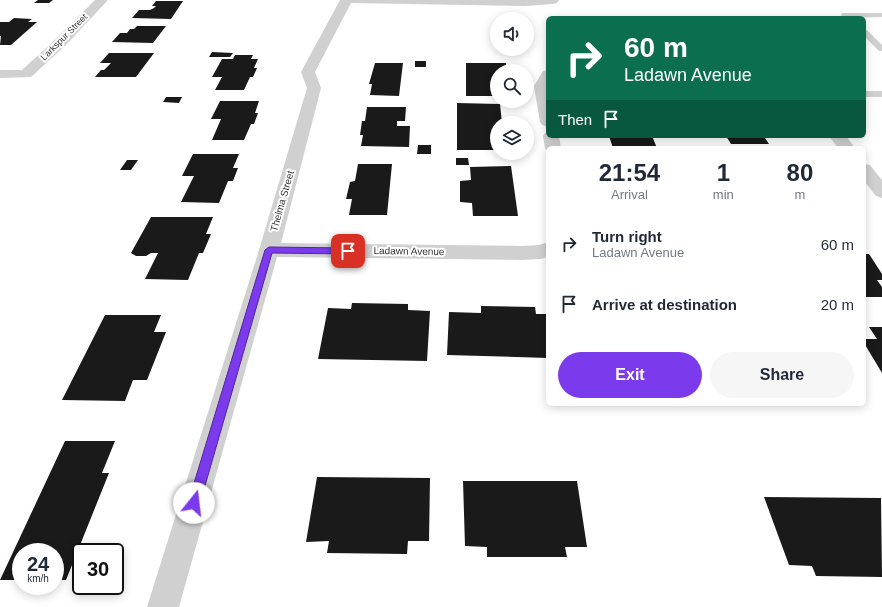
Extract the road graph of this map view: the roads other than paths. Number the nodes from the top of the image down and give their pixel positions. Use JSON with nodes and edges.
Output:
{"nodes":[{"id":1,"x":102,"y":0,"type":"edge"},
{"id":2,"x":346,"y":0,"type":"edge"},
{"id":3,"x":354,"y":0,"type":"edge"},
{"id":4,"x":553,"y":0,"type":"edge"},
{"id":5,"x":882,"y":15,"type":"edge"},
{"id":6,"x":846,"y":16,"type":"edge"},
{"id":7,"x":866,"y":34,"type":"edge"},
{"id":8,"x":882,"y":49,"type":"edge"},
{"id":9,"x":0,"y":74,"type":"edge"},
{"id":10,"x":546,"y":77,"type":"edge"},
{"id":11,"x":866,"y":94,"type":"edge"},
{"id":12,"x":882,"y":94,"type":"edge"},
{"id":13,"x":546,"y":112,"type":"edge"},
{"id":14,"x":839,"y":138,"type":"edge"},
{"id":15,"x":845,"y":146,"type":"edge"},
{"id":16,"x":866,"y":172,"type":"edge"},
{"id":17,"x":882,"y":192,"type":"edge"},
{"id":18,"x":269,"y":250,"type":"junction"},
{"id":19,"x":546,"y":250,"type":"edge"},
{"id":20,"x":164,"y":607,"type":"edge"}],
"edges":[{"from":1,"to":9,"type":"street","name":"Larkspur Street"},
{"from":2,"to":18,"type":"street","name":"Thelma Street"},
{"from":3,"to":4,"type":"street"},
{"from":5,"to":6,"type":"lane"},
{"from":7,"to":8,"type":"lane"},
{"from":10,"to":13,"type":"street"},
{"from":11,"to":12,"type":"lane"},
{"from":14,"to":15,"type":"street"},
{"from":16,"to":17,"type":"street"},
{"from":18,"to":19,"type":"street","name":"Ladawn Avenue"},
{"from":18,"to":20,"type":"street","name":"Thelma Street"}]}
